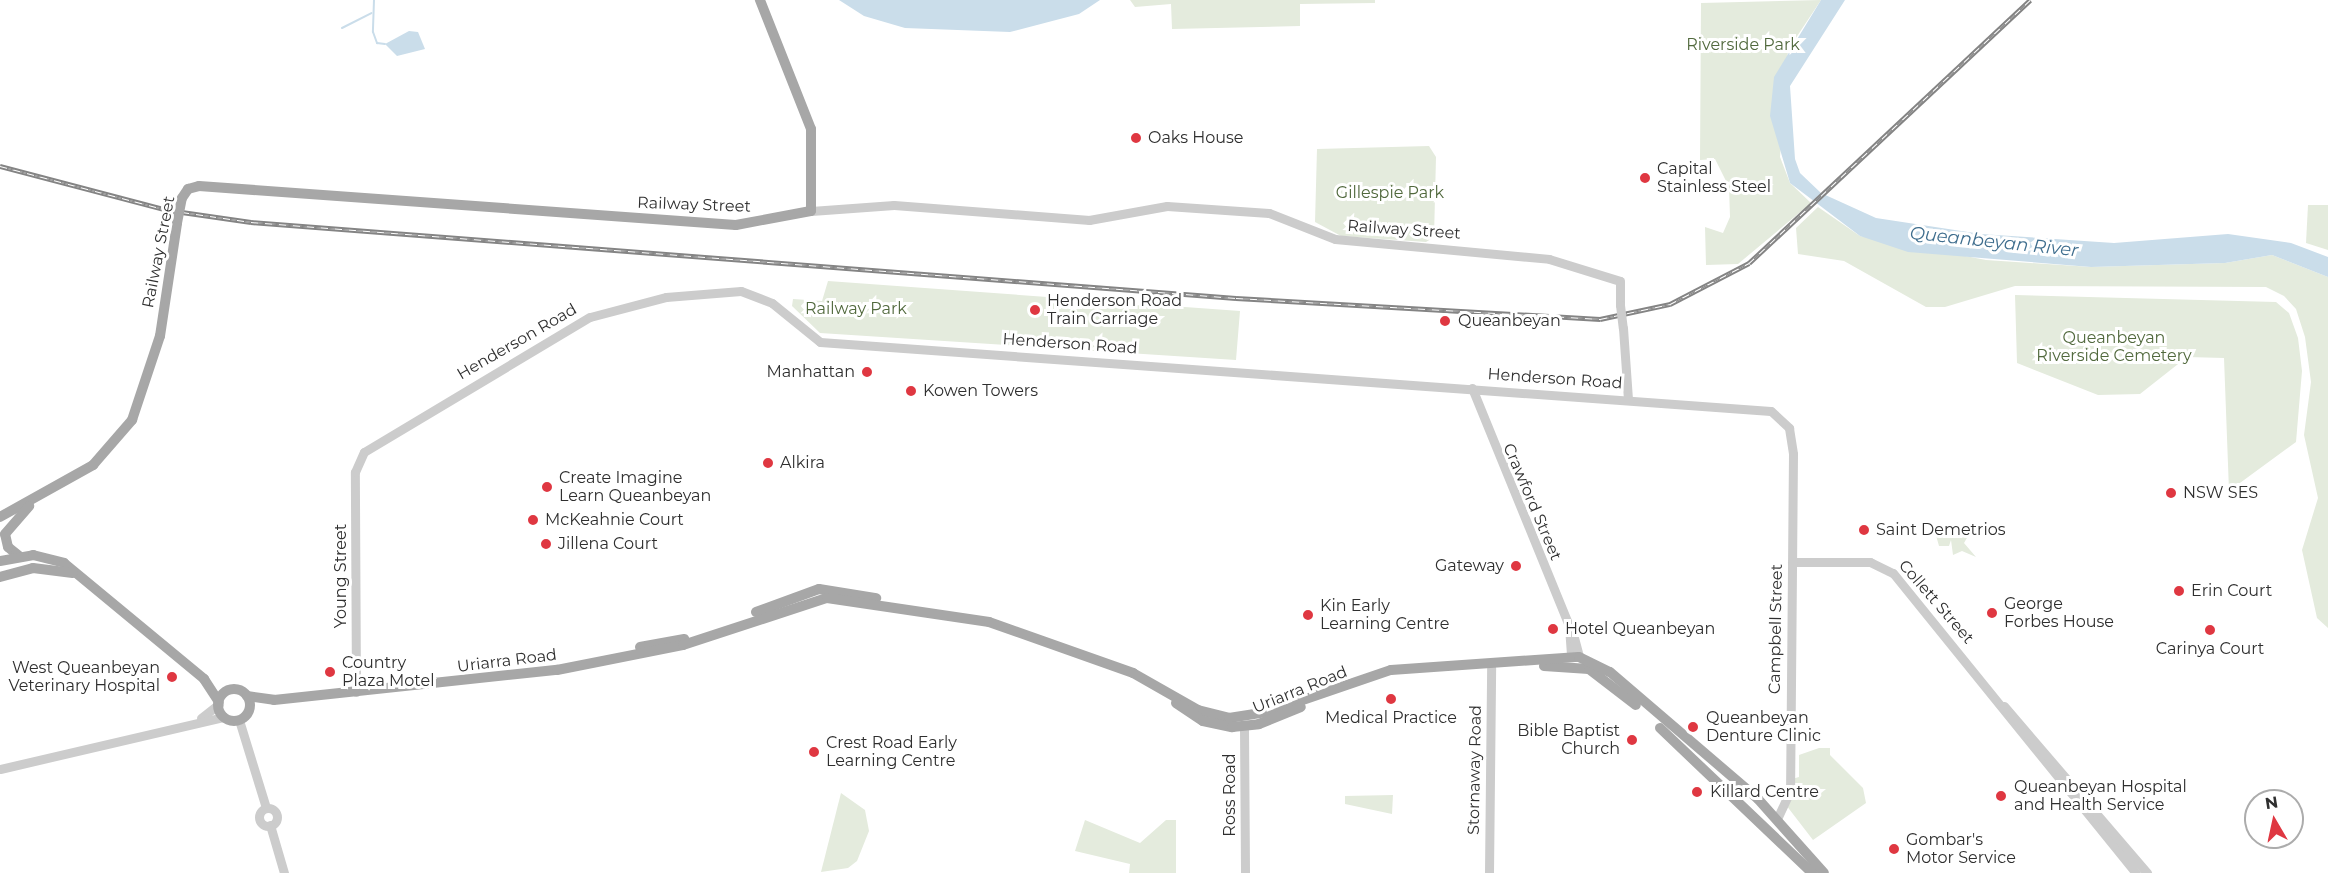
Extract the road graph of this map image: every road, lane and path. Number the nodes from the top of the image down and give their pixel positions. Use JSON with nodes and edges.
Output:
{"nodes":[{"id":1,"x":760,"y":0,"type":"edge"},
{"id":2,"x":811,"y":211,"type":"junction"},
{"id":3,"x":1472,"y":388,"type":"junction"},
{"id":4,"x":1628,"y":399,"type":"junction"},
{"id":5,"x":358,"y":461,"type":"joint"},
{"id":6,"x":1794,"y":473,"type":"joint"},
{"id":7,"x":41,"y":497,"type":"junction"},
{"id":8,"x":28,"y":507,"type":"junction"},
{"id":9,"x":0,"y":517,"type":"edge"},
{"id":10,"x":0,"y":527,"type":"edge"},
{"id":11,"x":19,"y":555,"type":"junction"},
{"id":12,"x":0,"y":561,"type":"edge"},
{"id":13,"x":1792,"y":562,"type":"junction"},
{"id":14,"x":0,"y":568,"type":"edge"},
{"id":15,"x":60,"y":570,"type":"junction"},
{"id":16,"x":0,"y":577,"type":"edge"},
{"id":17,"x":85,"y":579,"type":"junction"},
{"id":18,"x":1575,"y":660,"type":"junction"},
{"id":19,"x":1486,"y":669,"type":"junction"},
{"id":20,"x":204,"y":679,"type":"junction"},
{"id":21,"x":231,"y":690,"type":"junction"},
{"id":22,"x":356,"y":692,"type":"junction"},
{"id":23,"x":247,"y":696,"type":"junction"},
{"id":24,"x":274,"y":700,"type":"junction"},
{"id":25,"x":2000,"y":702,"type":"junction"},
{"id":26,"x":219,"y":703,"type":"junction"},
{"id":27,"x":249,"y":710,"type":"junction"},
{"id":28,"x":224,"y":717,"type":"junction"},
{"id":29,"x":201,"y":718,"type":"junction"},
{"id":30,"x":239,"y":720,"type":"junction"},
{"id":31,"x":1244,"y":722,"type":"junction"},
{"id":32,"x":0,"y":769,"type":"edge"},
{"id":33,"x":1733,"y":779,"type":"junction"},
{"id":34,"x":1725,"y":789,"type":"junction"},
{"id":35,"x":1778,"y":817,"type":"junction"},
{"id":36,"x":1810,"y":865,"type":"edge"},
{"id":37,"x":284,"y":873,"type":"edge"},
{"id":38,"x":1245,"y":873,"type":"edge"},
{"id":39,"x":1489,"y":873,"type":"edge"},
{"id":40,"x":1796,"y":873,"type":"edge"},
{"id":41,"x":1824,"y":873,"type":"edge"},
{"id":42,"x":2136,"y":873,"type":"edge"},
{"id":43,"x":2147,"y":873,"type":"edge"}],
"edges":[{"from":1,"to":2,"type":"main road"},
{"from":2,"to":4,"type":"street","name":"Railway Street","bridge":true},
{"from":2,"to":7,"type":"main road","name":"Railway Street","bridge":true},
{"from":3,"to":4,"type":"street","name":"Henderson Road"},
{"from":3,"to":5,"type":"street","name":"Henderson Road"},
{"from":3,"to":18,"type":"street","name":"Crawford Street"},
{"from":4,"to":6,"type":"street","name":"Henderson Road"},
{"from":5,"to":22,"type":"street","name":"Young Street"},
{"from":6,"to":13,"type":"street","name":"Campbell Street"},
{"from":7,"to":8,"type":"main road","name":"Railway Street"},
{"from":7,"to":9,"type":"main road","name":"Railway Street"},
{"from":8,"to":10,"type":"main road","name":"Railway Street"},
{"from":8,"to":11,"type":"main road","name":"Railway Street"},
{"from":11,"to":12,"type":"main road"},
{"from":11,"to":17,"type":"main road"},
{"from":13,"to":25,"type":"street","name":"Collett Street"},
{"from":13,"to":35,"type":"street","name":"Campbell Street"},
{"from":14,"to":15,"type":"main road"},
{"from":15,"to":16,"type":"main road"},
{"from":15,"to":17,"type":"main road"},
{"from":17,"to":20,"type":"main road"},
{"from":18,"to":19,"type":"main road","name":"Uriarra Road"},
{"from":18,"to":33,"type":"main road"},
{"from":18,"to":34,"type":"main road"},
{"from":19,"to":31,"type":"main road","name":"Uriarra Road"},
{"from":19,"to":39,"type":"street","name":"Stornaway Road"},
{"from":20,"to":21,"type":"main road"},
{"from":20,"to":26,"type":"main road"},
{"from":21,"to":23,"type":"main road"},
{"from":21,"to":26,"type":"main road"},
{"from":22,"to":24,"type":"main road","name":"Uriarra Road"},
{"from":22,"to":31,"type":"main road","name":"Uriarra Road"},
{"from":23,"to":24,"type":"main road","name":"Uriarra Road"},
{"from":23,"to":27,"type":"main road"},
{"from":24,"to":27,"type":"main road","name":"Uriarra Road"},
{"from":25,"to":42,"type":"street","name":"Collett Street"},
{"from":25,"to":43,"type":"street","name":"Collett Street"},
{"from":26,"to":28,"type":"main road"},
{"from":26,"to":29,"type":"street"},
{"from":27,"to":30,"type":"main road"},
{"from":28,"to":29,"type":"street"},
{"from":28,"to":30,"type":"main road"},
{"from":29,"to":32,"type":"street"},
{"from":30,"to":37,"type":"street"},
{"from":31,"to":38,"type":"street","name":"Ross Road"},
{"from":33,"to":34,"type":"main road"},
{"from":33,"to":35,"type":"main road"},
{"from":34,"to":36,"type":"main road"},
{"from":35,"to":36,"type":"main road"},
{"from":36,"to":40,"type":"street"},
{"from":36,"to":41,"type":"main road"}]}
